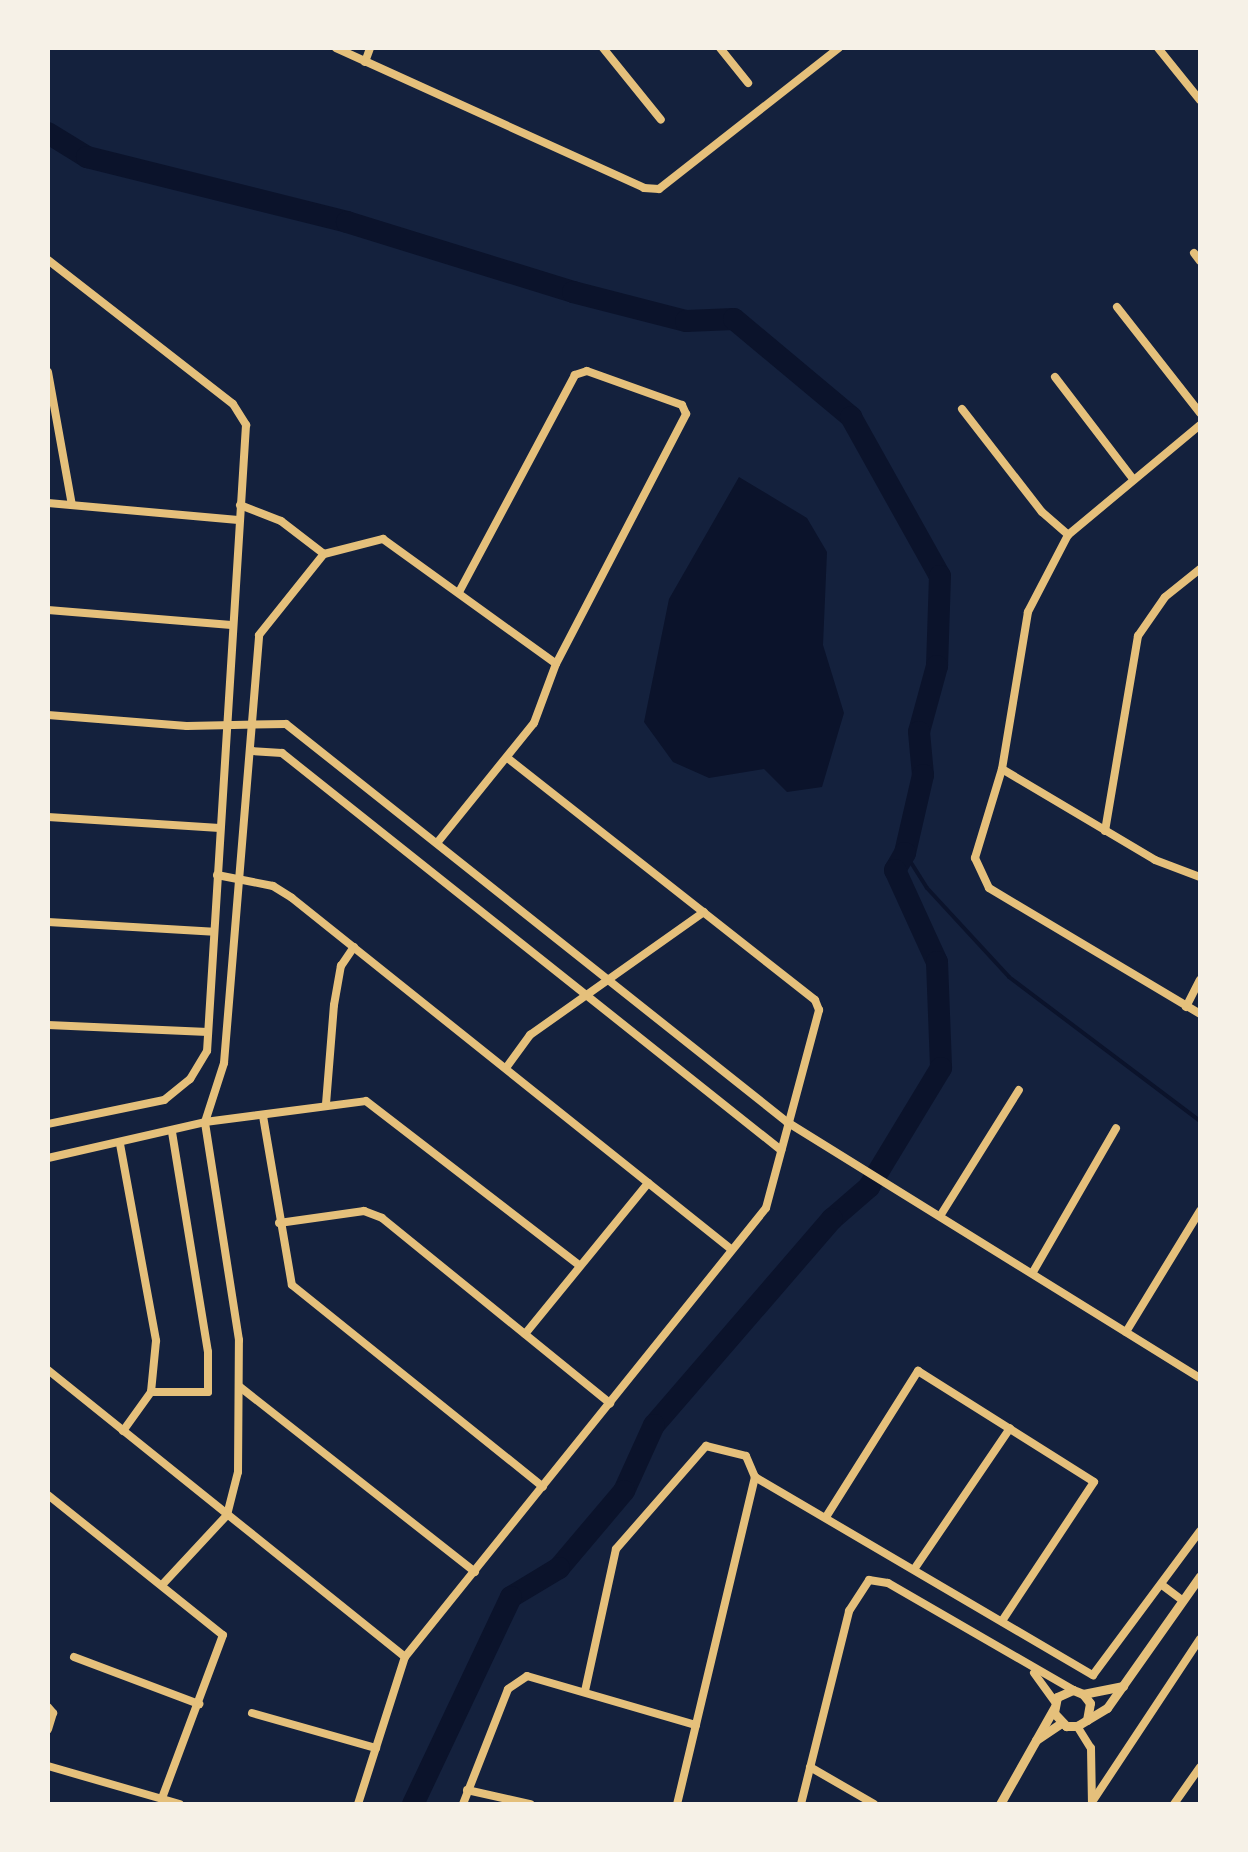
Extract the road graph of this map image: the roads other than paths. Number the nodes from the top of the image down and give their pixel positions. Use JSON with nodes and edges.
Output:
{"nodes":[{"id":1,"x":336,"y":48,"type":"edge"},
{"id":2,"x":370,"y":48,"type":"edge"},
{"id":3,"x":603,"y":48,"type":"edge"},
{"id":4,"x":720,"y":48,"type":"edge"},
{"id":5,"x":839,"y":48,"type":"edge"},
{"id":6,"x":1158,"y":48,"type":"edge"},
{"id":7,"x":365,"y":62,"type":"junction"},
{"id":8,"x":748,"y":83,"type":"dead end"},
{"id":9,"x":1200,"y":100,"type":"edge"},
{"id":10,"x":661,"y":120,"type":"dead end"},
{"id":11,"x":1194,"y":252,"type":"dead end"},
{"id":12,"x":48,"y":260,"type":"edge"},
{"id":13,"x":1200,"y":261,"type":"edge"},
{"id":14,"x":1116,"y":307,"type":"dead end"},
{"id":15,"x":48,"y":372,"type":"edge"},
{"id":16,"x":1055,"y":377,"type":"dead end"},
{"id":17,"x":962,"y":408,"type":"dead end"},
{"id":18,"x":1200,"y":412,"type":"edge"},
{"id":19,"x":1200,"y":425,"type":"edge"},
{"id":20,"x":1133,"y":479,"type":"junction"},
{"id":21,"x":48,"y":503,"type":"edge"},
{"id":22,"x":72,"y":505,"type":"junction"},
{"id":23,"x":240,"y":505,"type":"junction"},
{"id":24,"x":238,"y":520,"type":"junction"},
{"id":25,"x":1068,"y":535,"type":"junction"},
{"id":26,"x":324,"y":554,"type":"junction"},
{"id":27,"x":1200,"y":569,"type":"edge"},
{"id":28,"x":460,"y":590,"type":"junction"},
{"id":29,"x":48,"y":610,"type":"edge"},
{"id":30,"x":231,"y":625,"type":"junction"},
{"id":31,"x":556,"y":664,"type":"junction"},
{"id":32,"x":48,"y":716,"type":"edge"},
{"id":33,"x":254,"y":723,"type":"junction"},
{"id":34,"x":226,"y":724,"type":"junction"},
{"id":35,"x":252,"y":751,"type":"junction"},
{"id":36,"x":508,"y":758,"type":"junction"},
{"id":37,"x":1002,"y":769,"type":"junction"},
{"id":38,"x":48,"y":817,"type":"edge"},
{"id":39,"x":220,"y":828,"type":"junction"},
{"id":40,"x":1106,"y":831,"type":"junction"},
{"id":41,"x":437,"y":843,"type":"junction"},
{"id":42,"x":218,"y":875,"type":"junction"},
{"id":43,"x":242,"y":877,"type":"junction"},
{"id":44,"x":1200,"y":877,"type":"edge"},
{"id":45,"x":704,"y":912,"type":"junction"},
{"id":46,"x":48,"y":922,"type":"edge"},
{"id":47,"x":214,"y":932,"type":"junction"},
{"id":48,"x":354,"y":947,"type":"junction"},
{"id":49,"x":1200,"y":980,"type":"edge"},
{"id":50,"x":609,"y":982,"type":"junction"},
{"id":51,"x":588,"y":995,"type":"junction"},
{"id":52,"x":1186,"y":1006,"type":"junction"},
{"id":53,"x":1200,"y":1014,"type":"edge"},
{"id":54,"x":48,"y":1025,"type":"edge"},
{"id":55,"x":208,"y":1032,"type":"junction"},
{"id":56,"x":506,"y":1068,"type":"junction"},
{"id":57,"x":1019,"y":1090,"type":"dead end"},
{"id":58,"x":326,"y":1104,"type":"junction"},
{"id":59,"x":263,"y":1116,"type":"junction"},
{"id":60,"x":204,"y":1122,"type":"junction"},
{"id":61,"x":788,"y":1122,"type":"junction"},
{"id":62,"x":48,"y":1124,"type":"edge"},
{"id":63,"x":1116,"y":1128,"type":"dead end"},
{"id":64,"x":172,"y":1131,"type":"junction"},
{"id":65,"x":120,"y":1144,"type":"junction"},
{"id":66,"x":781,"y":1150,"type":"junction"},
{"id":67,"x":48,"y":1158,"type":"edge"},
{"id":68,"x":648,"y":1183,"type":"junction"},
{"id":69,"x":1200,"y":1211,"type":"edge"},
{"id":70,"x":942,"y":1214,"type":"junction"},
{"id":71,"x":279,"y":1224,"type":"junction"},
{"id":72,"x":732,"y":1250,"type":"junction"},
{"id":73,"x":580,"y":1266,"type":"junction"},
{"id":74,"x":1034,"y":1272,"type":"junction"},
{"id":75,"x":1126,"y":1332,"type":"junction"},
{"id":76,"x":526,"y":1334,"type":"junction"},
{"id":77,"x":48,"y":1370,"type":"edge"},
{"id":78,"x":1200,"y":1378,"type":"edge"},
{"id":79,"x":240,"y":1387,"type":"junction"},
{"id":80,"x":151,"y":1392,"type":"junction"},
{"id":81,"x":610,"y":1402,"type":"junction"},
{"id":82,"x":1010,"y":1428,"type":"junction"},
{"id":83,"x":123,"y":1432,"type":"junction"},
{"id":84,"x":755,"y":1478,"type":"junction"},
{"id":85,"x":543,"y":1487,"type":"junction"},
{"id":86,"x":48,"y":1494,"type":"edge"},
{"id":87,"x":227,"y":1515,"type":"junction"},
{"id":88,"x":826,"y":1517,"type":"junction"},
{"id":89,"x":1200,"y":1531,"type":"edge"},
{"id":90,"x":914,"y":1568,"type":"junction"},
{"id":91,"x":475,"y":1572,"type":"junction"},
{"id":92,"x":1200,"y":1576,"type":"edge"},
{"id":93,"x":162,"y":1585,"type":"junction"},
{"id":94,"x":1162,"y":1585,"type":"junction"},
{"id":95,"x":1184,"y":1601,"type":"junction"},
{"id":96,"x":1002,"y":1621,"type":"junction"},
{"id":97,"x":1200,"y":1639,"type":"edge"},
{"id":98,"x":74,"y":1657,"type":"dead end"},
{"id":99,"x":405,"y":1657,"type":"junction"},
{"id":100,"x":1032,"y":1670,"type":"junction"},
{"id":101,"x":1126,"y":1684,"type":"junction"},
{"id":102,"x":585,"y":1691,"type":"junction"},
{"id":103,"x":1078,"y":1692,"type":"junction"},
{"id":104,"x":200,"y":1704,"type":"junction"},
{"id":105,"x":1054,"y":1705,"type":"junction"},
{"id":106,"x":48,"y":1707,"type":"edge"},
{"id":107,"x":252,"y":1713,"type":"dead end"},
{"id":108,"x":1061,"y":1723,"type":"junction"},
{"id":109,"x":1082,"y":1723,"type":"junction"},
{"id":110,"x":696,"y":1725,"type":"junction"},
{"id":111,"x":48,"y":1729,"type":"edge"},
{"id":112,"x":1030,"y":1746,"type":"junction"},
{"id":113,"x":376,"y":1748,"type":"junction"},
{"id":114,"x":48,"y":1766,"type":"edge"},
{"id":115,"x":810,"y":1767,"type":"junction"},
{"id":116,"x":1200,"y":1767,"type":"edge"},
{"id":117,"x":467,"y":1790,"type":"junction"},
{"id":118,"x":162,"y":1798,"type":"junction"},
{"id":119,"x":1093,"y":1802,"type":"edge"},
{"id":120,"x":180,"y":1804,"type":"edge"},
{"id":121,"x":358,"y":1804,"type":"edge"},
{"id":122,"x":463,"y":1804,"type":"edge"},
{"id":123,"x":530,"y":1804,"type":"edge"},
{"id":124,"x":677,"y":1804,"type":"edge"},
{"id":125,"x":801,"y":1804,"type":"edge"},
{"id":126,"x":874,"y":1804,"type":"edge"},
{"id":127,"x":1000,"y":1804,"type":"edge"},
{"id":128,"x":1174,"y":1804,"type":"edge"}],
"edges":[{"from":1,"to":7,"type":"street"},
{"from":2,"to":7,"type":"street"},
{"from":3,"to":10,"type":"street"},
{"from":4,"to":8,"type":"street"},
{"from":5,"to":7,"type":"street"},
{"from":6,"to":9,"type":"street"},
{"from":11,"to":13,"type":"street"},
{"from":12,"to":23,"type":"street"},
{"from":14,"to":18,"type":"street"},
{"from":15,"to":22,"type":"street"},
{"from":16,"to":20,"type":"street"},
{"from":17,"to":25,"type":"street"},
{"from":19,"to":20,"type":"street"},
{"from":20,"to":25,"type":"street"},
{"from":21,"to":22,"type":"street"},
{"from":22,"to":24,"type":"street"},
{"from":23,"to":24,"type":"street"},
{"from":23,"to":26,"type":"street"},
{"from":24,"to":30,"type":"street"},
{"from":25,"to":37,"type":"street"},
{"from":26,"to":28,"type":"street"},
{"from":26,"to":33,"type":"street"},
{"from":27,"to":40,"type":"street"},
{"from":28,"to":31,"type":"street"},
{"from":28,"to":31,"type":"street"},
{"from":29,"to":30,"type":"street"},
{"from":30,"to":34,"type":"street"},
{"from":31,"to":36,"type":"street"},
{"from":32,"to":34,"type":"street"},
{"from":33,"to":34,"type":"street"},
{"from":33,"to":35,"type":"street"},
{"from":33,"to":41,"type":"street"},
{"from":34,"to":39,"type":"street"},
{"from":35,"to":43,"type":"street"},
{"from":35,"to":51,"type":"street"},
{"from":36,"to":41,"type":"street"},
{"from":36,"to":45,"type":"street"},
{"from":37,"to":40,"type":"street"},
{"from":37,"to":52,"type":"street"},
{"from":38,"to":39,"type":"street"},
{"from":39,"to":42,"type":"street"},
{"from":40,"to":44,"type":"street"},
{"from":41,"to":50,"type":"street"},
{"from":42,"to":43,"type":"street"},
{"from":42,"to":47,"type":"street"},
{"from":43,"to":48,"type":"street"},
{"from":43,"to":60,"type":"street"},
{"from":45,"to":50,"type":"street"},
{"from":45,"to":61,"type":"street"},
{"from":46,"to":47,"type":"street"},
{"from":47,"to":55,"type":"street"},
{"from":48,"to":56,"type":"street"},
{"from":48,"to":58,"type":"street"},
{"from":49,"to":52,"type":"street"},
{"from":50,"to":51,"type":"street"},
{"from":50,"to":61,"type":"street"},
{"from":51,"to":56,"type":"street"},
{"from":51,"to":66,"type":"street"},
{"from":52,"to":53,"type":"street"},
{"from":54,"to":55,"type":"street"},
{"from":55,"to":62,"type":"street"},
{"from":56,"to":68,"type":"street"},
{"from":57,"to":70,"type":"street"},
{"from":58,"to":59,"type":"street"},
{"from":58,"to":73,"type":"street"},
{"from":59,"to":60,"type":"street"},
{"from":59,"to":71,"type":"street"},
{"from":60,"to":64,"type":"street"},
{"from":60,"to":79,"type":"street"},
{"from":61,"to":66,"type":"street"},
{"from":61,"to":70,"type":"street"},
{"from":63,"to":74,"type":"street"},
{"from":64,"to":65,"type":"street"},
{"from":64,"to":80,"type":"street"},
{"from":65,"to":67,"type":"street"},
{"from":65,"to":80,"type":"street"},
{"from":66,"to":72,"type":"street"},
{"from":68,"to":72,"type":"street"},
{"from":68,"to":73,"type":"street"},
{"from":69,"to":75,"type":"street"},
{"from":70,"to":74,"type":"street"},
{"from":71,"to":76,"type":"street"},
{"from":71,"to":85,"type":"street"},
{"from":72,"to":81,"type":"street"},
{"from":73,"to":76,"type":"street"},
{"from":74,"to":75,"type":"street"},
{"from":75,"to":78,"type":"street"},
{"from":76,"to":81,"type":"street"},
{"from":77,"to":83,"type":"street"},
{"from":79,"to":87,"type":"street"},
{"from":79,"to":91,"type":"street"},
{"from":80,"to":83,"type":"street"},
{"from":81,"to":85,"type":"street"},
{"from":82,"to":88,"type":"street"},
{"from":82,"to":90,"type":"street"},
{"from":82,"to":96,"type":"street"},
{"from":83,"to":87,"type":"street"},
{"from":84,"to":88,"type":"street"},
{"from":84,"to":102,"type":"street"},
{"from":84,"to":110,"type":"street"},
{"from":85,"to":91,"type":"street"},
{"from":86,"to":93,"type":"street"},
{"from":87,"to":93,"type":"street"},
{"from":87,"to":99,"type":"street"},
{"from":88,"to":90,"type":"street"},
{"from":89,"to":94,"type":"street"},
{"from":90,"to":96,"type":"street"},
{"from":91,"to":99,"type":"street"},
{"from":92,"to":95,"type":"street"},
{"from":93,"to":104,"type":"street"},
{"from":94,"to":95,"type":"street"},
{"from":94,"to":96,"type":"street"},
{"from":95,"to":101,"type":"street"},
{"from":97,"to":119,"type":"street"},
{"from":98,"to":104,"type":"street"},
{"from":99,"to":113,"type":"street"},
{"from":100,"to":103,"type":"street"},
{"from":100,"to":105,"type":"street"},
{"from":100,"to":115,"type":"street"},
{"from":101,"to":103,"type":"street"},
{"from":101,"to":109,"type":"street"},
{"from":102,"to":110,"type":"street"},
{"from":102,"to":117,"type":"street"},
{"from":103,"to":105,"type":"street"},
{"from":103,"to":109,"type":"street"},
{"from":104,"to":118,"type":"street"},
{"from":105,"to":108,"type":"street"},
{"from":105,"to":112,"type":"street"},
{"from":106,"to":111,"type":"street"},
{"from":107,"to":113,"type":"street"},
{"from":108,"to":109,"type":"street"},
{"from":108,"to":112,"type":"street"},
{"from":109,"to":119,"type":"street"},
{"from":110,"to":124,"type":"street"},
{"from":112,"to":127,"type":"street"},
{"from":113,"to":121,"type":"street"},
{"from":114,"to":118,"type":"street"},
{"from":115,"to":125,"type":"street"},
{"from":115,"to":126,"type":"street"},
{"from":116,"to":128,"type":"street"},
{"from":117,"to":122,"type":"street"},
{"from":117,"to":123,"type":"street"},
{"from":118,"to":120,"type":"street"}]}
